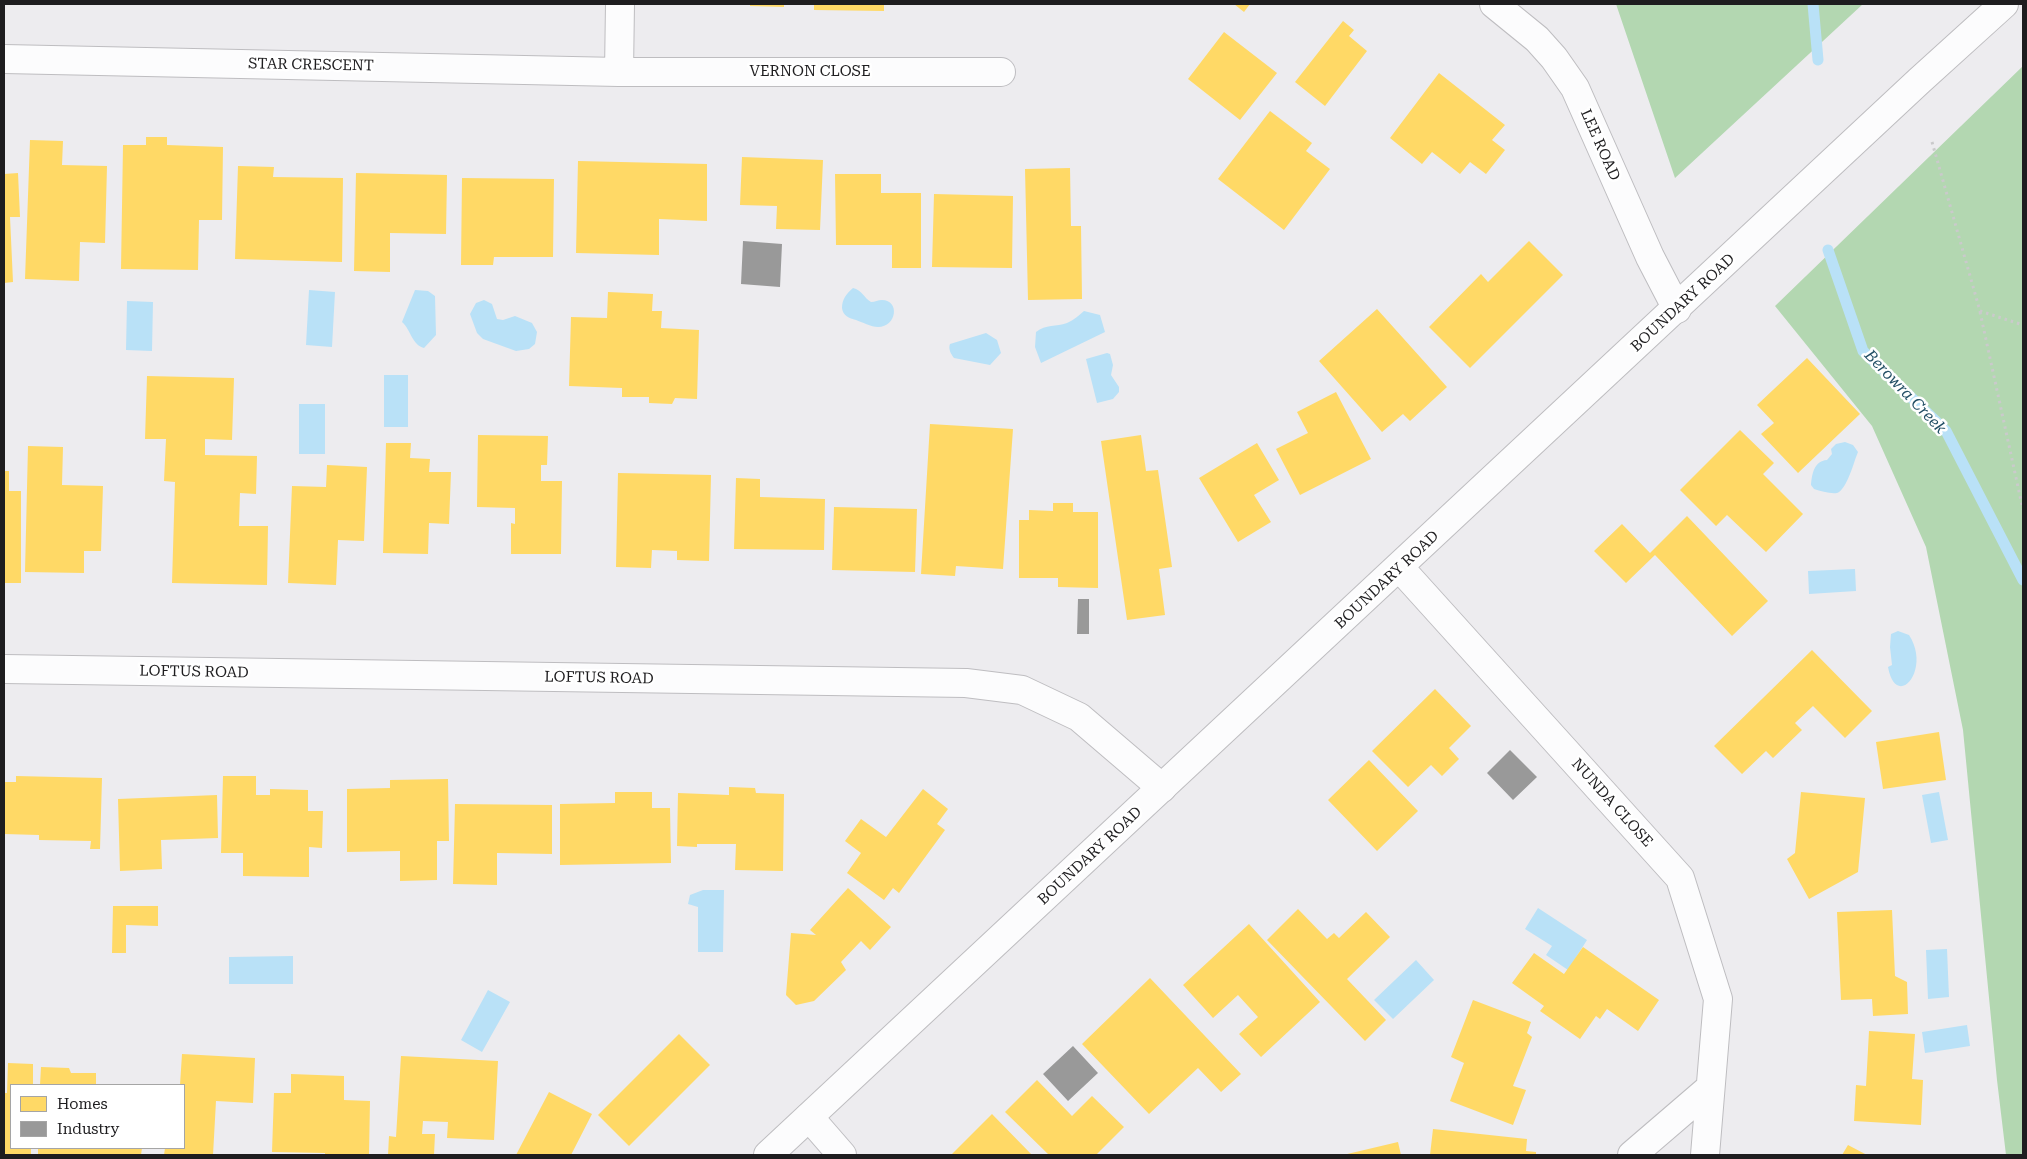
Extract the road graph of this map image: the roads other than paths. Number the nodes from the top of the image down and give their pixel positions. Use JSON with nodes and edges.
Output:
{"nodes":[{"id":1,"x":620,"y":4,"type":"edge"},
{"id":2,"x":1494,"y":4,"type":"edge"},
{"id":3,"x":2004,"y":4,"type":"edge"},
{"id":4,"x":4,"y":58,"type":"edge"},
{"id":5,"x":619,"y":72,"type":"junction"},
{"id":6,"x":1001,"y":72,"type":"dead end"},
{"id":7,"x":1677,"y":309,"type":"junction"},
{"id":8,"x":1400,"y":568,"type":"junction"},
{"id":9,"x":4,"y":669,"type":"edge"},
{"id":10,"x":1162,"y":788,"type":"junction"},
{"id":11,"x":1710,"y":1088,"type":"junction"},
{"id":12,"x":809,"y":1117,"type":"junction"},
{"id":13,"x":768,"y":1155,"type":"edge"},
{"id":14,"x":842,"y":1155,"type":"edge"},
{"id":15,"x":1632,"y":1155,"type":"edge"},
{"id":16,"x":1705,"y":1155,"type":"edge"}],
"edges":[{"from":1,"to":5,"type":"street"},
{"from":2,"to":7,"type":"street","name":"LEE ROAD"},
{"from":3,"to":7,"type":"street","name":"BOUNDARY ROAD"},
{"from":4,"to":5,"type":"street","name":"STAR CRESCENT"},
{"from":5,"to":6,"type":"street","name":"VERNON CLOSE"},
{"from":7,"to":8,"type":"street","name":"BOUNDARY ROAD"},
{"from":8,"to":10,"type":"street","name":"BOUNDARY ROAD"},
{"from":8,"to":11,"type":"street","name":"NUNDA CLOSE"},
{"from":9,"to":10,"type":"street","name":"LOFTUS ROAD"},
{"from":10,"to":12,"type":"street","name":"BOUNDARY ROAD"},
{"from":11,"to":15,"type":"street"},
{"from":11,"to":16,"type":"street","name":"NUNDA CLOSE"},
{"from":12,"to":13,"type":"street","name":"BOUNDARY ROAD"},
{"from":12,"to":14,"type":"street"}]}
